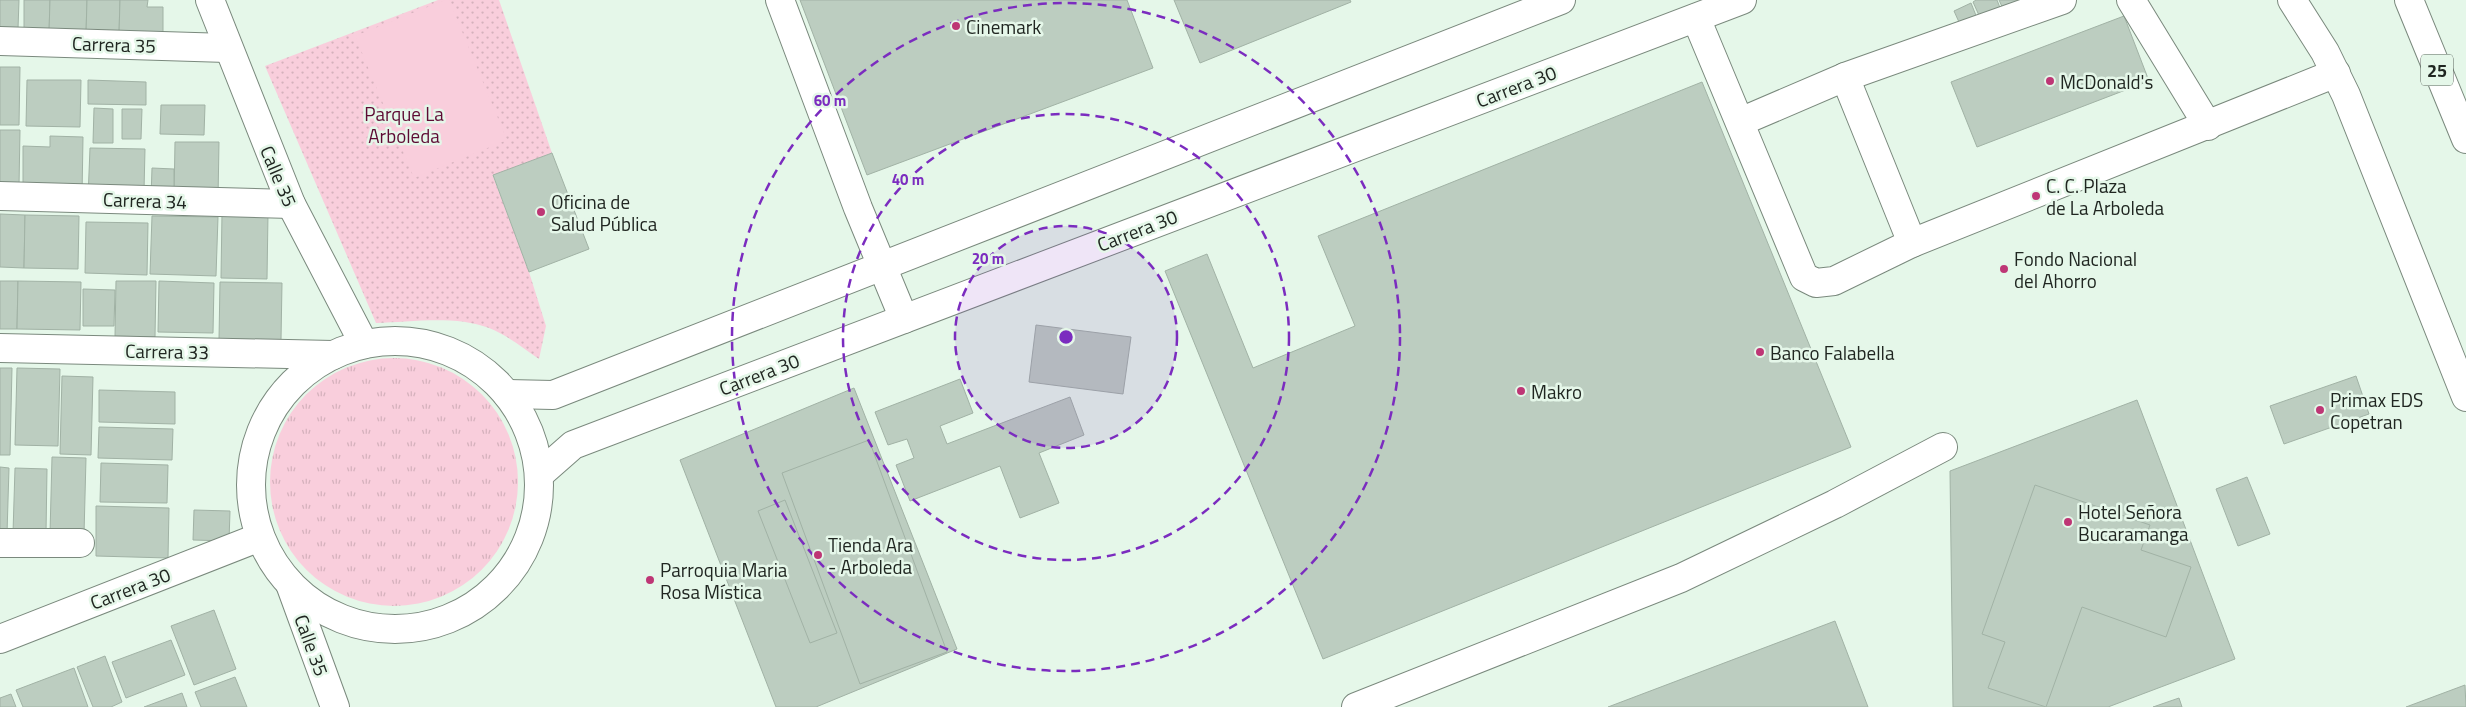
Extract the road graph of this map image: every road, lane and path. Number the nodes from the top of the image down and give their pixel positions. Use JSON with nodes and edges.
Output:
{"nodes":[{"id":1,"x":210,"y":0,"type":"edge"},
{"id":2,"x":780,"y":0,"type":"edge"},
{"id":3,"x":1561,"y":0,"type":"edge"},
{"id":4,"x":1742,"y":0,"type":"edge"},
{"id":5,"x":2062,"y":0,"type":"edge"},
{"id":6,"x":2130,"y":0,"type":"edge"},
{"id":7,"x":2292,"y":0,"type":"edge"},
{"id":8,"x":2409,"y":0,"type":"edge"},
{"id":9,"x":1696,"y":18,"type":"junction"},
{"id":10,"x":0,"y":41,"type":"edge"},
{"id":11,"x":227,"y":48,"type":"junction"},
{"id":12,"x":2336,"y":73,"type":"junction"},
{"id":13,"x":1845,"y":77,"type":"junction"},
{"id":14,"x":1740,"y":122,"type":"junction"},
{"id":15,"x":2208,"y":126,"type":"junction"},
{"id":16,"x":2466,"y":139,"type":"edge"},
{"id":17,"x":0,"y":196,"type":"edge"},
{"id":18,"x":291,"y":204,"type":"junction"},
{"id":19,"x":1912,"y":243,"type":"junction"},
{"id":20,"x":881,"y":266,"type":"junction"},
{"id":21,"x":904,"y":319,"type":"junction"},
{"id":22,"x":364,"y":344,"type":"junction"},
{"id":23,"x":0,"y":348,"type":"edge"},
{"id":24,"x":333,"y":355,"type":"junction"},
{"id":25,"x":508,"y":394,"type":"junction"},
{"id":26,"x":2466,"y":397,"type":"edge"},
{"id":27,"x":1943,"y":447,"type":"dead end"},
{"id":28,"x":540,"y":474,"type":"junction"},
{"id":29,"x":260,"y":537,"type":"junction"},
{"id":30,"x":0,"y":543,"type":"edge"},
{"id":31,"x":80,"y":544,"type":"dead end"},
{"id":32,"x":289,"y":583,"type":"junction"},
{"id":33,"x":0,"y":639,"type":"edge"},
{"id":34,"x":333,"y":706,"type":"edge"},
{"id":35,"x":1356,"y":707,"type":"edge"}],
"edges":[{"from":1,"to":11,"type":"main road","name":"Calle 35"},
{"from":2,"to":20,"type":"main road"},
{"from":3,"to":20,"type":"main road"},
{"from":4,"to":9,"type":"main road","name":"Carrera 30"},
{"from":5,"to":13,"type":"main road"},
{"from":6,"to":15,"type":"main road"},
{"from":7,"to":12,"type":"main road"},
{"from":8,"to":16,"type":"main road","number":"25"},
{"from":9,"to":14,"type":"main road"},
{"from":9,"to":21,"type":"main road","name":"Carrera 30"},
{"from":10,"to":11,"type":"main road","name":"Carrera 35"},
{"from":11,"to":18,"type":"main road","name":"Calle 35"},
{"from":12,"to":15,"type":"main road"},
{"from":12,"to":26,"type":"main road"},
{"from":13,"to":14,"type":"main road"},
{"from":13,"to":19,"type":"main road"},
{"from":14,"to":19,"type":"main road"},
{"from":15,"to":19,"type":"main road"},
{"from":17,"to":18,"type":"main road","name":"Carrera 34"},
{"from":18,"to":22,"type":"main road","name":"Calle 35"},
{"from":20,"to":21,"type":"main road"},
{"from":20,"to":25,"type":"main road"},
{"from":21,"to":28,"type":"main road","name":"Carrera 30"},
{"from":22,"to":24,"type":"main road"},
{"from":22,"to":25,"type":"main road"},
{"from":23,"to":24,"type":"main road","name":"Carrera 33"},
{"from":24,"to":29,"type":"main road"},
{"from":25,"to":28,"type":"main road"},
{"from":27,"to":35,"type":"main road"},
{"from":28,"to":32,"type":"main road"},
{"from":29,"to":32,"type":"main road"},
{"from":29,"to":33,"type":"main road","name":"Carrera 30"},
{"from":30,"to":31,"type":"main road"},
{"from":32,"to":34,"type":"main road","name":"Calle 35"}]}
